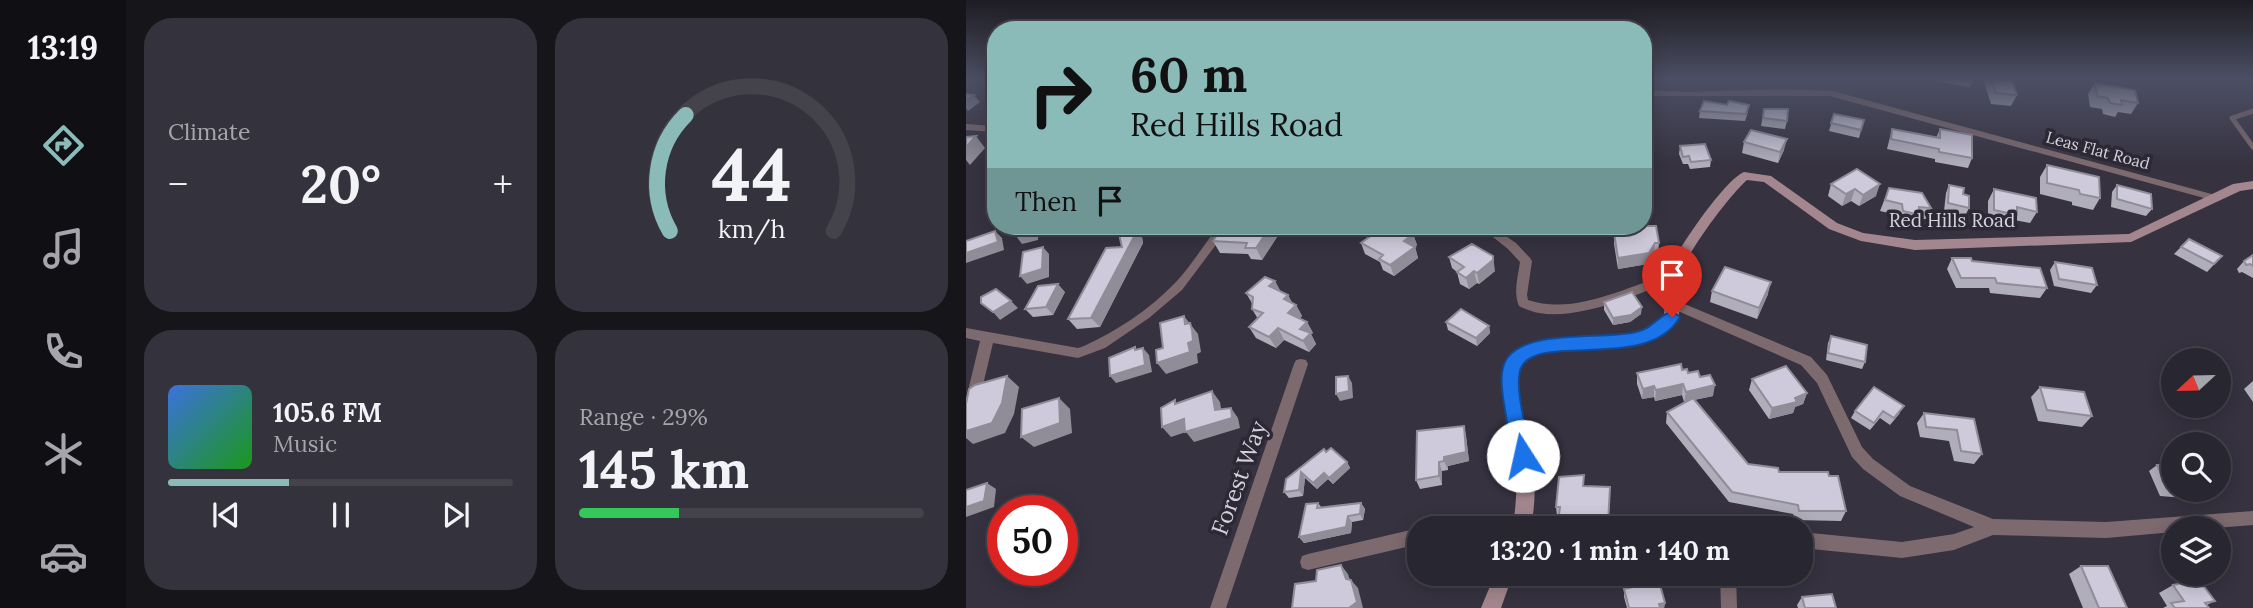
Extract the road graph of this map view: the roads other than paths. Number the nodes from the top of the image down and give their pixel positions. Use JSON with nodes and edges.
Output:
{"nodes":[{"id":1,"x":1886,"y":108,"type":"edge"},
{"id":2,"x":2253,"y":111,"type":"edge"},
{"id":3,"x":966,"y":127,"type":"edge"},
{"id":4,"x":987,"y":128,"type":"edge"},
{"id":5,"x":2253,"y":147,"type":"edge"},
{"id":6,"x":2253,"y":185,"type":"edge"},
{"id":7,"x":2215,"y":198,"type":"junction"},
{"id":8,"x":1217,"y":235,"type":"edge"},
{"id":9,"x":1497,"y":235,"type":"edge"},
{"id":10,"x":1672,"y":277,"type":"junction"},
{"id":11,"x":1675,"y":305,"type":"junction"},
{"id":12,"x":966,"y":333,"type":"edge"},
{"id":13,"x":988,"y":336,"type":"junction"},
{"id":14,"x":1301,"y":364,"type":"dead end"},
{"id":15,"x":966,"y":427,"type":"edge"},
{"id":16,"x":1525,"y":516,"type":"edge"},
{"id":17,"x":2253,"y":518,"type":"edge"},
{"id":18,"x":1993,"y":527,"type":"junction"},
{"id":19,"x":1407,"y":539,"type":"edge"},
{"id":20,"x":1813,"y":541,"type":"edge"},
{"id":21,"x":1308,"y":562,"type":"dead end"},
{"id":22,"x":1499,"y":586,"type":"edge"},
{"id":23,"x":1728,"y":586,"type":"edge"},
{"id":24,"x":1218,"y":608,"type":"edge"},
{"id":25,"x":1491,"y":608,"type":"edge"},
{"id":26,"x":1729,"y":608,"type":"edge"}],
"edges":[{"from":1,"to":7,"type":"street","name":"Leas Flat Road"},
{"from":2,"to":5,"type":"lane"},
{"from":3,"to":4,"type":"street"},
{"from":6,"to":7,"type":"main road","name":"Red Hills Road"},
{"from":7,"to":10,"type":"main road","name":"Red Hills Road"},
{"from":8,"to":13,"type":"street"},
{"from":9,"to":10,"type":"street"},
{"from":10,"to":11,"type":"main road"},
{"from":11,"to":16,"type":"main road"},
{"from":11,"to":18,"type":"street"},
{"from":12,"to":13,"type":"street"},
{"from":13,"to":15,"type":"street"},
{"from":14,"to":24,"type":"street","name":"Forest Way"},
{"from":17,"to":18,"type":"street"},
{"from":18,"to":20,"type":"street"},
{"from":19,"to":21,"type":"street"},
{"from":22,"to":25,"type":"main road"},
{"from":23,"to":26,"type":"street"}]}
